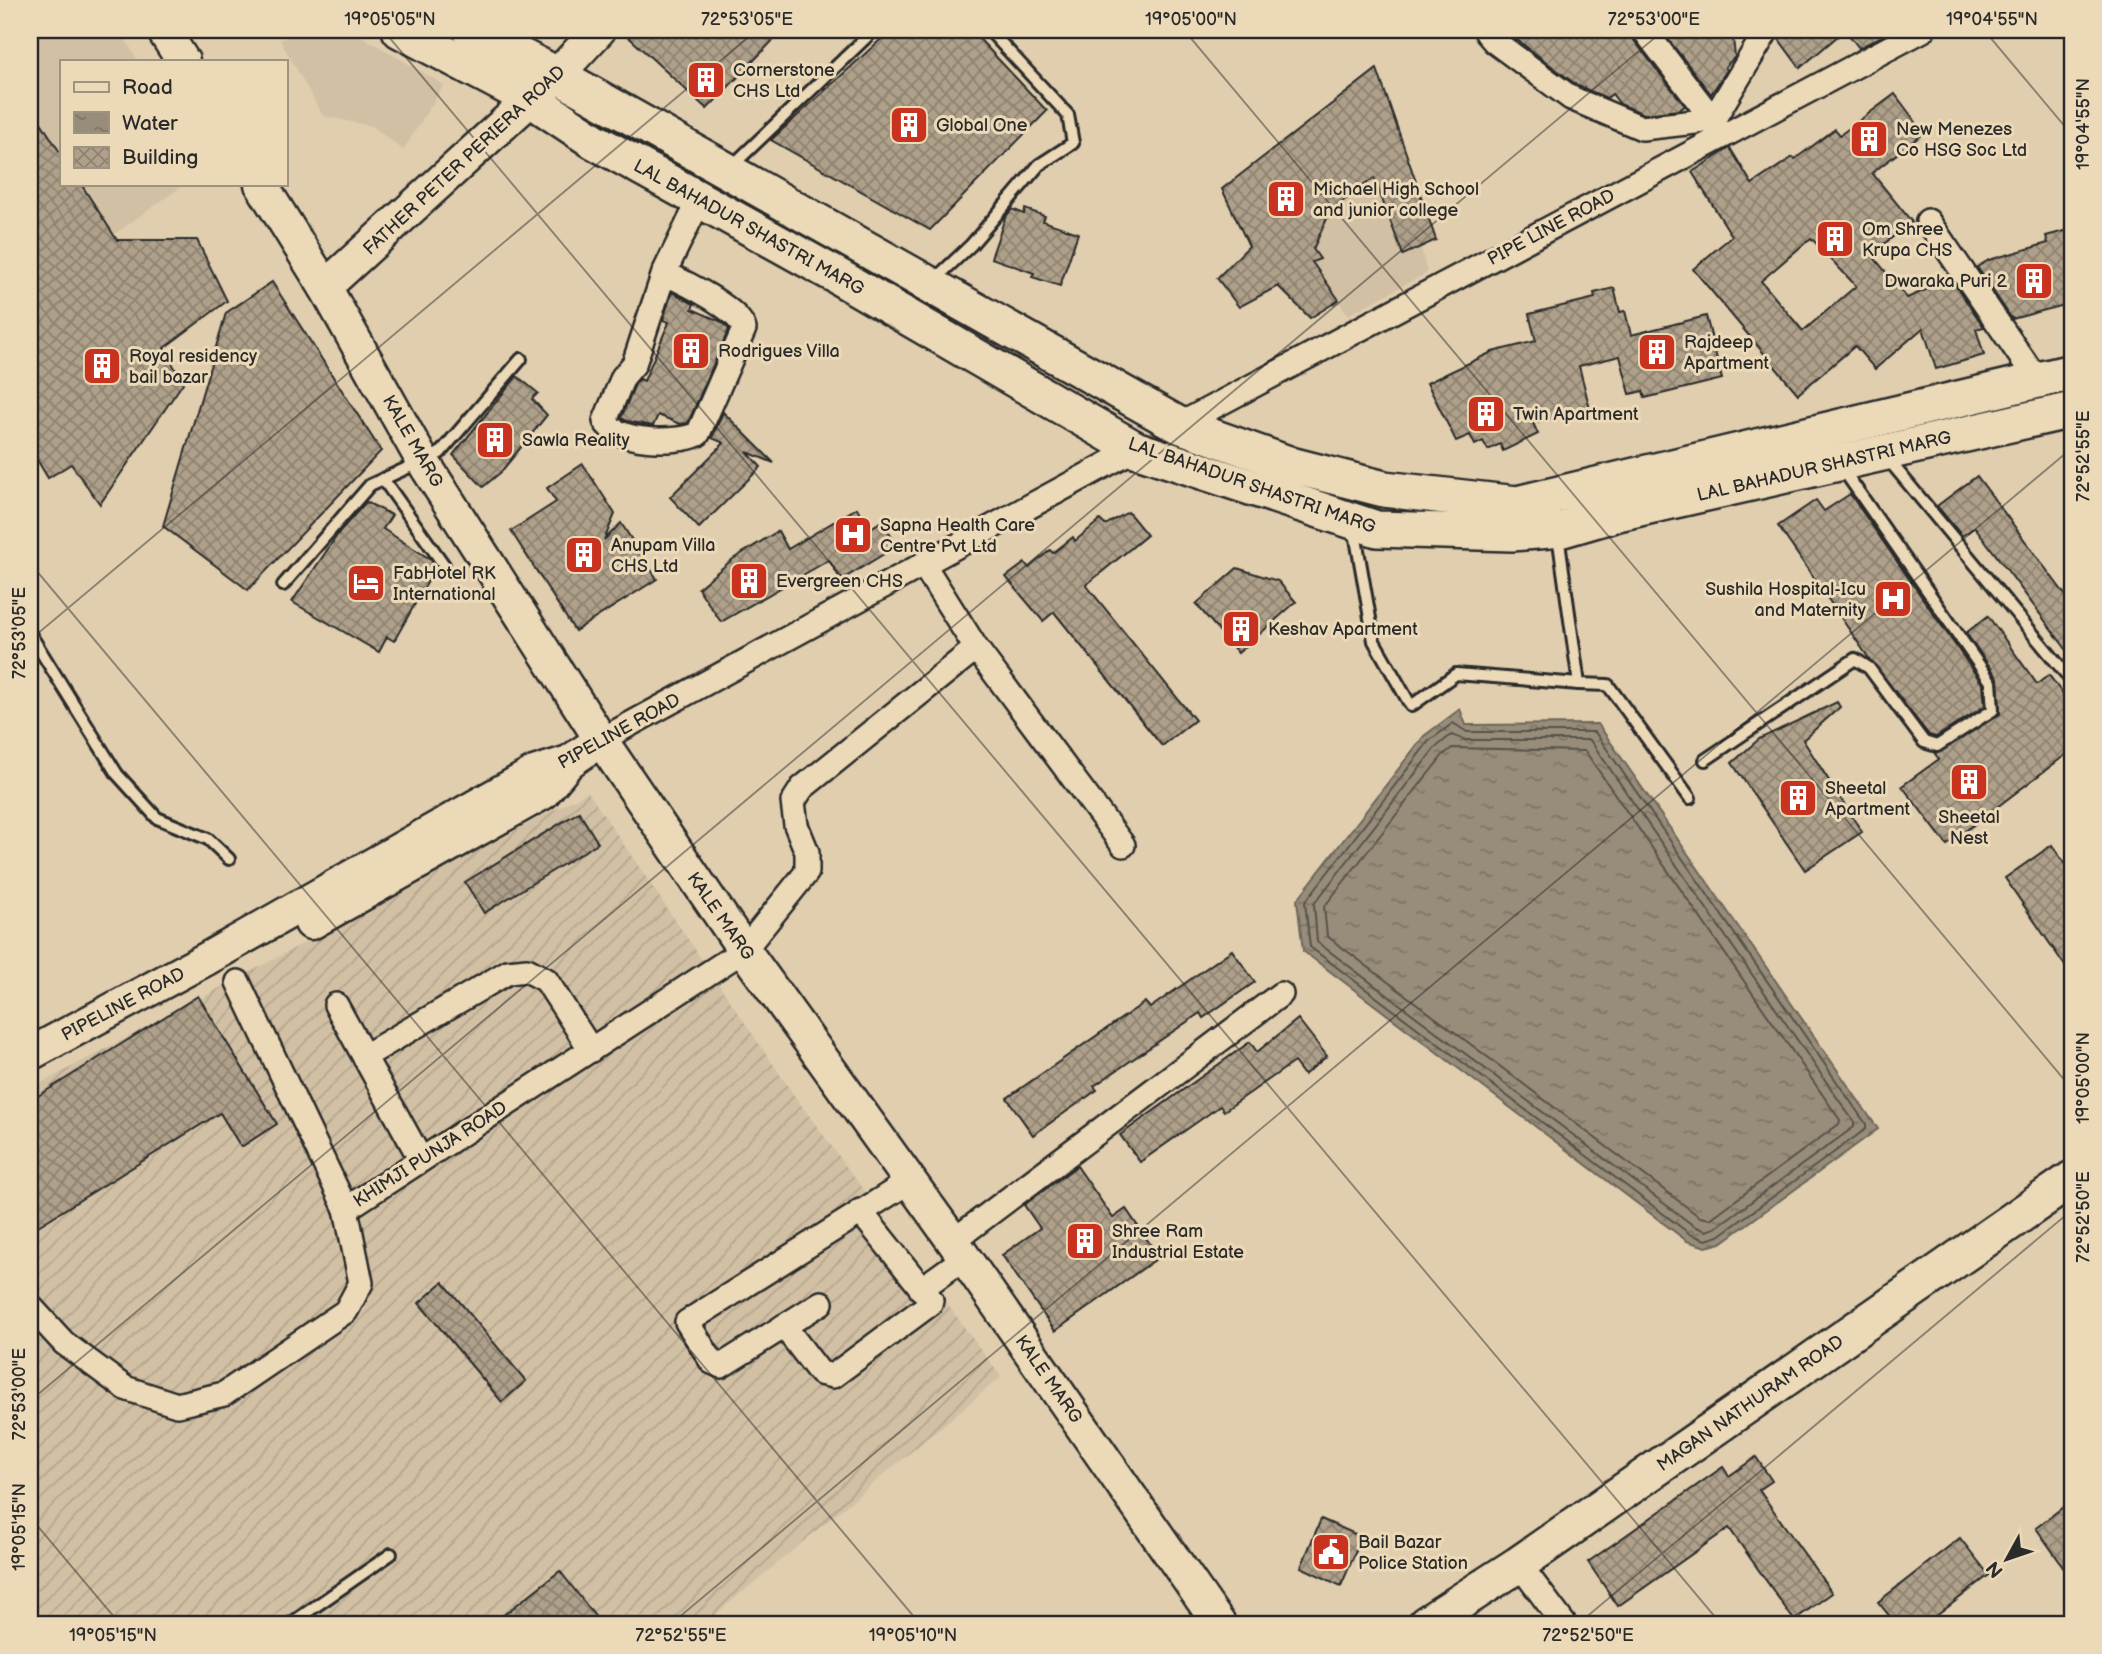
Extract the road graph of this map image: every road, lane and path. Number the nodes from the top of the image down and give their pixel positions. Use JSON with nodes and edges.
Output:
{"nodes":[{"id":1,"x":163,"y":30,"type":"edge"},
{"id":2,"x":400,"y":30,"type":"edge"},
{"id":3,"x":470,"y":30,"type":"edge"},
{"id":4,"x":599,"y":30,"type":"edge"},
{"id":5,"x":874,"y":30,"type":"edge"},
{"id":6,"x":989,"y":30,"type":"edge"},
{"id":7,"x":1490,"y":30,"type":"edge"},
{"id":8,"x":1644,"y":30,"type":"edge"},
{"id":9,"x":1768,"y":30,"type":"edge"},
{"id":10,"x":1923,"y":30,"type":"edge"},
{"id":11,"x":182,"y":60,"type":"edge"},
{"id":12,"x":557,"y":75,"type":"junction"},
{"id":13,"x":531,"y":99,"type":"junction"},
{"id":14,"x":1713,"y":120,"type":"junction"},
{"id":15,"x":727,"y":170,"type":"junction"},
{"id":16,"x":262,"y":186,"type":"edge"},
{"id":17,"x":699,"y":199,"type":"junction"},
{"id":18,"x":1928,"y":221,"type":"dead end"},
{"id":19,"x":664,"y":273,"type":"junction"},
{"id":20,"x":929,"y":284,"type":"junction"},
{"id":21,"x":325,"y":287,"type":"junction"},
{"id":22,"x":521,"y":359,"type":"dead end"},
{"id":23,"x":2072,"y":372,"type":"edge"},
{"id":24,"x":2037,"y":380,"type":"junction"},
{"id":25,"x":2072,"y":410,"type":"edge"},
{"id":26,"x":1179,"y":425,"type":"junction"},
{"id":27,"x":1135,"y":449,"type":"junction"},
{"id":28,"x":1883,"y":453,"type":"junction"},
{"id":29,"x":422,"y":460,"type":"junction"},
{"id":30,"x":1838,"y":463,"type":"junction"},
{"id":31,"x":383,"y":479,"type":"junction"},
{"id":32,"x":1553,"y":514,"type":"junction"},
{"id":33,"x":1353,"y":521,"type":"junction"},
{"id":34,"x":923,"y":564,"type":"junction"},
{"id":35,"x":444,"y":565,"type":"dead end"},
{"id":36,"x":283,"y":585,"type":"dead end"},
{"id":37,"x":30,"y":634,"type":"edge"},
{"id":38,"x":976,"y":648,"type":"junction"},
{"id":39,"x":2072,"y":681,"type":"edge"},
{"id":40,"x":1579,"y":684,"type":"junction"},
{"id":41,"x":601,"y":740,"type":"junction"},
{"id":42,"x":1705,"y":760,"type":"dead end"},
{"id":43,"x":1690,"y":798,"type":"dead end"},
{"id":44,"x":484,"y":815,"type":"junction"},
{"id":45,"x":1123,"y":845,"type":"dead end"},
{"id":46,"x":229,"y":859,"type":"dead end"},
{"id":47,"x":744,"y":950,"type":"junction"},
{"id":48,"x":238,"y":982,"type":"dead end"},
{"id":49,"x":1280,"y":994,"type":"dead end"},
{"id":50,"x":336,"y":1005,"type":"dead end"},
{"id":51,"x":591,"y":1050,"type":"junction"},
{"id":52,"x":30,"y":1054,"type":"edge"},
{"id":53,"x":365,"y":1056,"type":"junction"},
{"id":54,"x":30,"y":1073,"type":"edge"},
{"id":55,"x":421,"y":1160,"type":"junction"},
{"id":56,"x":2072,"y":1179,"type":"edge"},
{"id":57,"x":910,"y":1181,"type":"junction"},
{"id":58,"x":346,"y":1209,"type":"junction"},
{"id":59,"x":860,"y":1211,"type":"junction"},
{"id":60,"x":959,"y":1249,"type":"junction"},
{"id":61,"x":921,"y":1289,"type":"junction"},
{"id":62,"x":821,"y":1303,"type":"dead end"},
{"id":63,"x":30,"y":1306,"type":"edge"},
{"id":64,"x":784,"y":1326,"type":"junction"},
{"id":65,"x":391,"y":1554,"type":"dead end"},
{"id":66,"x":1519,"y":1564,"type":"junction"},
{"id":67,"x":290,"y":1624,"type":"edge"},
{"id":68,"x":1219,"y":1624,"type":"edge"},
{"id":69,"x":1426,"y":1624,"type":"edge"},
{"id":70,"x":1564,"y":1624,"type":"edge"}],
"edges":[{"from":1,"to":11,"type":"main road"},
{"from":2,"to":13,"type":"main road","name":"LAL BAHADUR SHASTRI MARG"},
{"from":3,"to":12,"type":"main road","name":"LAL BAHADUR SHASTRI MARG"},
{"from":4,"to":12,"type":"main road","name":"FATHER PETER PERIERA ROAD"},
{"from":5,"to":15,"type":"lane"},
{"from":6,"to":20,"type":"lane"},
{"from":7,"to":14,"type":"street"},
{"from":8,"to":14,"type":"street"},
{"from":9,"to":14,"type":"street"},
{"from":10,"to":26,"type":"street","name":"PIPE LINE ROAD"},
{"from":12,"to":13,"type":"main road","name":"FATHER PETER PERIERA ROAD"},
{"from":12,"to":15,"type":"main road","name":"LAL BAHADUR SHASTRI MARG"},
{"from":13,"to":17,"type":"main road","name":"LAL BAHADUR SHASTRI MARG"},
{"from":13,"to":21,"type":"main road","name":"FATHER PETER PERIERA ROAD"},
{"from":15,"to":20,"type":"main road","name":"LAL BAHADUR SHASTRI MARG"},
{"from":16,"to":21,"type":"main road","name":"KALE MARG"},
{"from":17,"to":19,"type":"street"},
{"from":17,"to":27,"type":"main road","name":"LAL BAHADUR SHASTRI MARG"},
{"from":18,"to":24,"type":"street"},
{"from":19,"to":19,"type":"street"},
{"from":20,"to":26,"type":"main road","name":"LAL BAHADUR SHASTRI MARG"},
{"from":21,"to":29,"type":"main road","name":"KALE MARG"},
{"from":22,"to":29,"type":"lane"},
{"from":23,"to":24,"type":"main road","name":"LAL BAHADUR SHASTRI MARG"},
{"from":24,"to":32,"type":"main road","name":"LAL BAHADUR SHASTRI MARG"},
{"from":25,"to":28,"type":"main road","name":"LAL BAHADUR SHASTRI MARG"},
{"from":26,"to":32,"type":"main road","name":"LAL BAHADUR SHASTRI MARG"},
{"from":27,"to":33,"type":"main road","name":"LAL BAHADUR SHASTRI MARG"},
{"from":27,"to":34,"type":"street","name":"PIPELINE ROAD"},
{"from":28,"to":30,"type":"main road","name":"LAL BAHADUR SHASTRI MARG"},
{"from":28,"to":39,"type":"lane"},
{"from":29,"to":31,"type":"lane"},
{"from":29,"to":41,"type":"main road","name":"KALE MARG"},
{"from":30,"to":32,"type":"main road","name":"LAL BAHADUR SHASTRI MARG"},
{"from":30,"to":42,"type":"lane"},
{"from":31,"to":35,"type":"lane"},
{"from":31,"to":36,"type":"lane"},
{"from":32,"to":33,"type":"main road","name":"LAL BAHADUR SHASTRI MARG"},
{"from":32,"to":40,"type":"lane"},
{"from":33,"to":40,"type":"lane"},
{"from":34,"to":38,"type":"street"},
{"from":34,"to":41,"type":"street","name":"PIPELINE ROAD"},
{"from":37,"to":46,"type":"lane"},
{"from":38,"to":45,"type":"street"},
{"from":38,"to":47,"type":"street","name":"KHIMJI PUNJA ROAD"},
{"from":40,"to":43,"type":"lane"},
{"from":41,"to":44,"type":"main road","name":"PIPELINE ROAD"},
{"from":41,"to":47,"type":"main road","name":"KALE MARG"},
{"from":44,"to":52,"type":"main road","name":"PIPELINE ROAD"},
{"from":44,"to":54,"type":"main road"},
{"from":47,"to":51,"type":"street","name":"KHIMJI PUNJA ROAD"},
{"from":47,"to":57,"type":"main road","name":"KALE MARG"},
{"from":48,"to":58,"type":"street"},
{"from":49,"to":60,"type":"street"},
{"from":50,"to":53,"type":"street"},
{"from":51,"to":53,"type":"street"},
{"from":51,"to":55,"type":"street","name":"KHIMJI PUNJA ROAD"},
{"from":53,"to":55,"type":"street"},
{"from":55,"to":58,"type":"street","name":"KHIMJI PUNJA ROAD"},
{"from":56,"to":66,"type":"main road","name":"MAGAN NATHURAM ROAD"},
{"from":57,"to":59,"type":"street"},
{"from":57,"to":60,"type":"main road","name":"KALE MARG"},
{"from":58,"to":63,"type":"street","name":"KHIMJI PUNJA ROAD"},
{"from":59,"to":61,"type":"street"},
{"from":59,"to":64,"type":"street"},
{"from":60,"to":61,"type":"street"},
{"from":60,"to":68,"type":"main road","name":"KALE MARG"},
{"from":61,"to":64,"type":"street"},
{"from":62,"to":64,"type":"street"},
{"from":65,"to":67,"type":"lane"},
{"from":66,"to":69,"type":"main road","name":"MAGAN NATHURAM ROAD"},
{"from":66,"to":70,"type":"street"}]}
